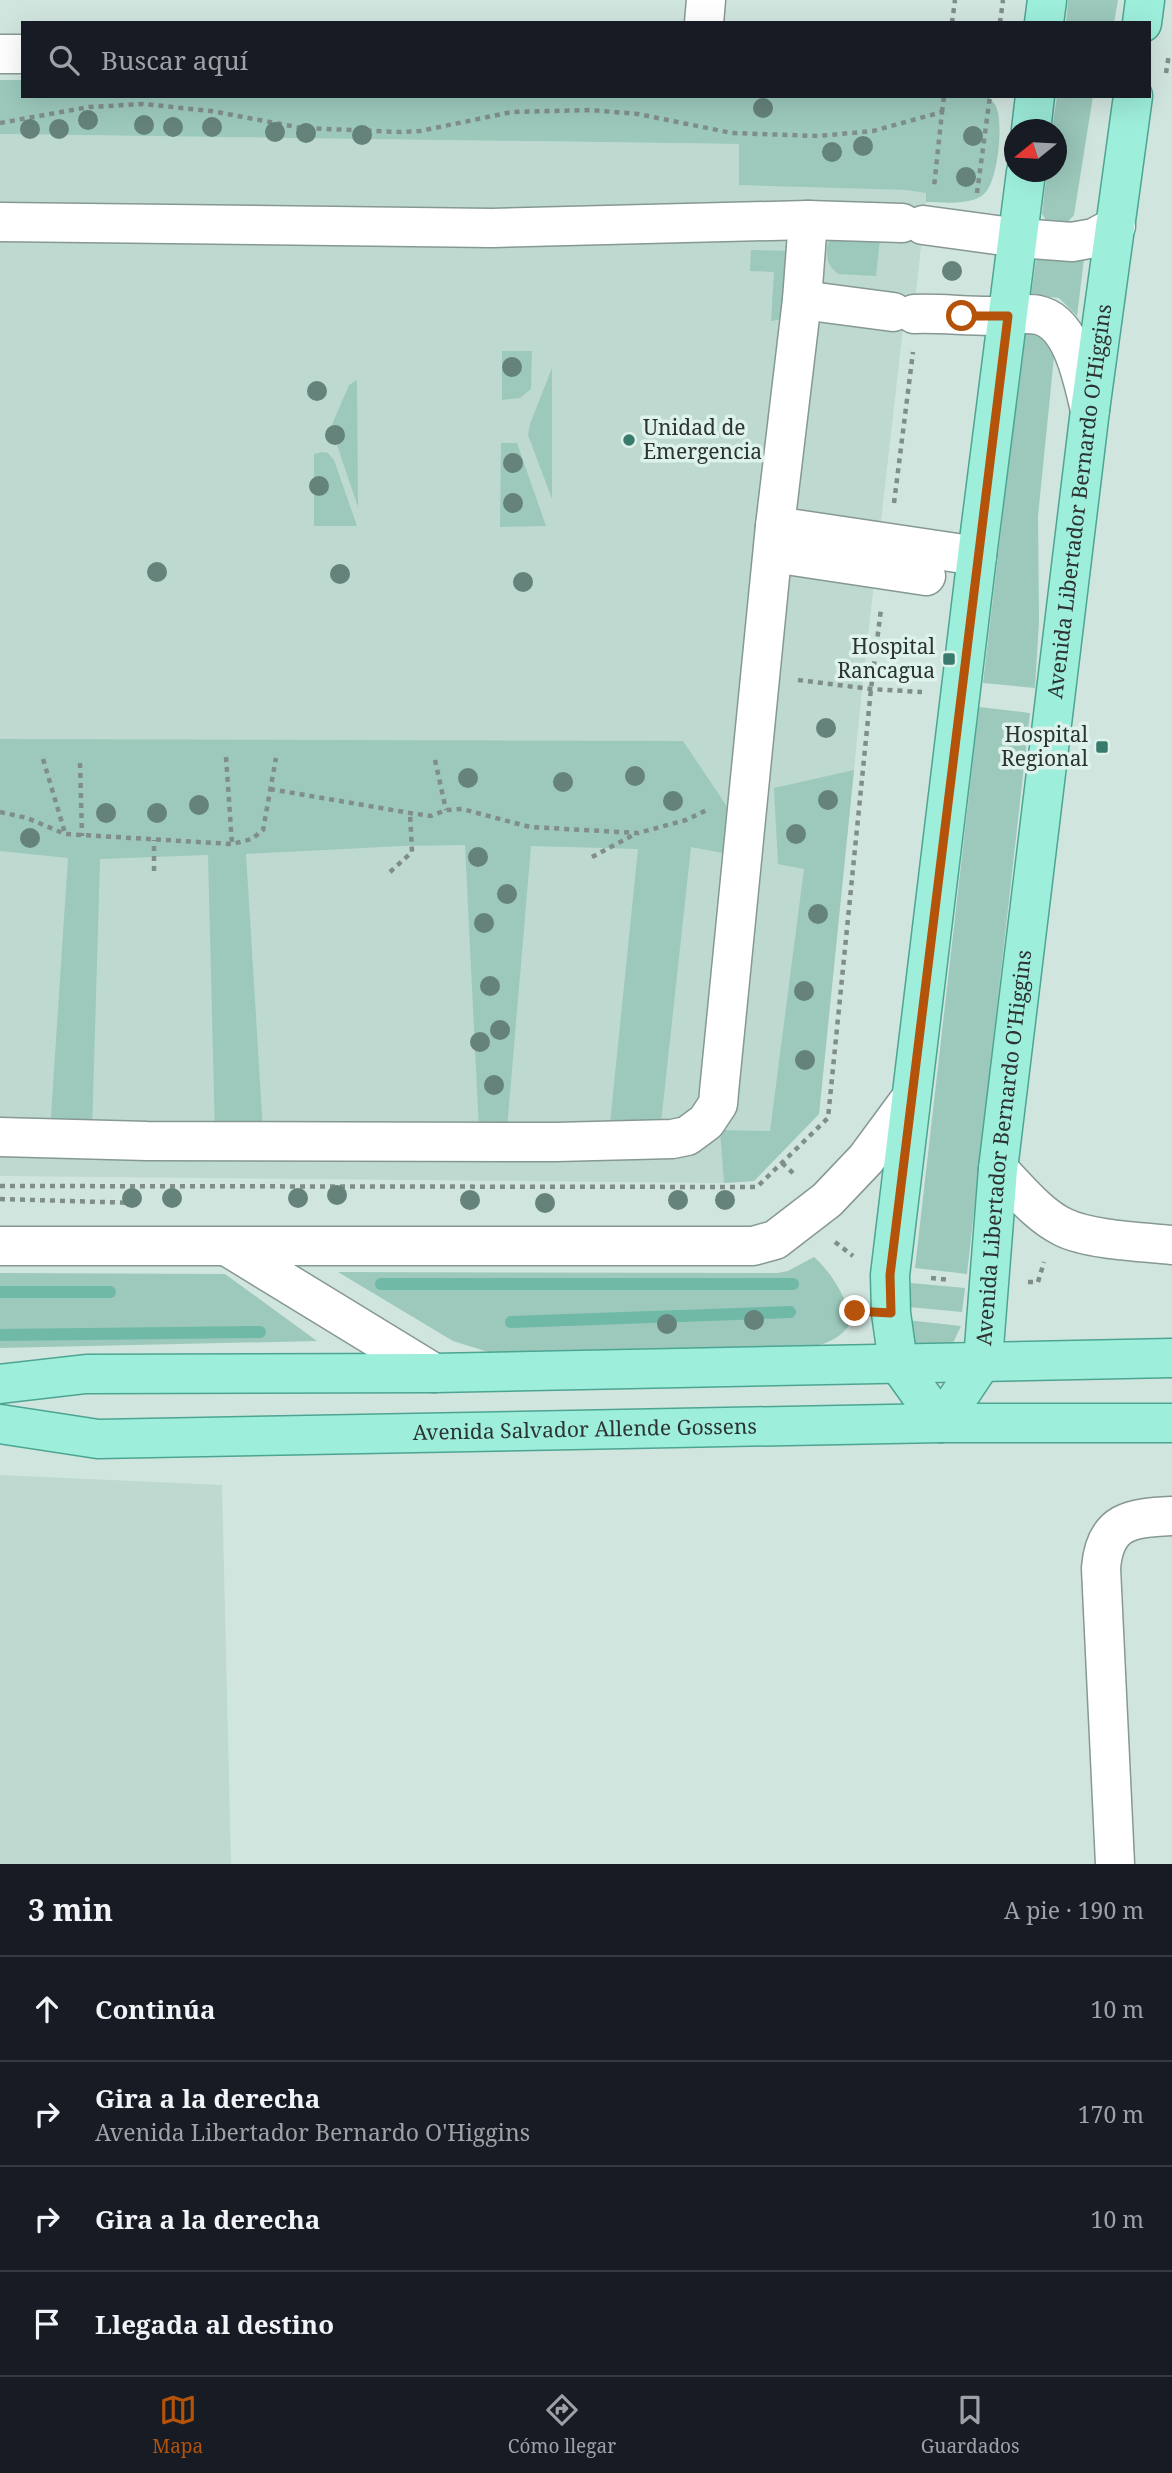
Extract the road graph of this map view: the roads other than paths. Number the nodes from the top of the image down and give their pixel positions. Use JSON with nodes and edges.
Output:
{"nodes":[{"id":1,"x":706,"y":0,"type":"edge"},
{"id":2,"x":1047,"y":0,"type":"edge"},
{"id":3,"x":1145,"y":0,"type":"edge"},
{"id":4,"x":704,"y":21,"type":"edge"},
{"id":5,"x":1044,"y":21,"type":"edge"},
{"id":6,"x":1142,"y":21,"type":"edge"},
{"id":7,"x":0,"y":54,"type":"edge"},
{"id":8,"x":21,"y":54,"type":"edge"},
{"id":9,"x":1035,"y":98,"type":"edge"},
{"id":10,"x":1133,"y":98,"type":"edge"},
{"id":11,"x":1032,"y":119,"type":"edge"},
{"id":12,"x":1025,"y":182,"type":"edge"},
{"id":13,"x":808,"y":220,"type":"junction"},
{"id":14,"x":0,"y":222,"type":"edge"},
{"id":15,"x":1116,"y":226,"type":"junction"},
{"id":16,"x":1018,"y":238,"type":"junction"},
{"id":17,"x":802,"y":300,"type":"junction"},
{"id":18,"x":1008,"y":316,"type":"junction"},
{"id":19,"x":1090,"y":410,"type":"junction"},
{"id":20,"x":774,"y":540,"type":"junction"},
{"id":21,"x":976,"y":569,"type":"junction"},
{"id":22,"x":911,"y":1098,"type":"junction"},
{"id":23,"x":0,"y":1137,"type":"edge"},
{"id":24,"x":998,"y":1169,"type":"junction"},
{"id":25,"x":1172,"y":1245,"type":"edge"},
{"id":26,"x":0,"y":1246,"type":"edge"},
{"id":27,"x":228,"y":1247,"type":"junction"},
{"id":28,"x":1172,"y":1358,"type":"edge"},
{"id":29,"x":983,"y":1360,"type":"junction"},
{"id":30,"x":898,"y":1363,"type":"junction"},
{"id":31,"x":433,"y":1373,"type":"junction"},
{"id":32,"x":0,"y":1384,"type":"edge"},
{"id":33,"x":941,"y":1423,"type":"junction"},
{"id":34,"x":1172,"y":1423,"type":"edge"},
{"id":35,"x":0,"y":1424,"type":"edge"},
{"id":36,"x":1172,"y":1516,"type":"edge"},
{"id":37,"x":1115,"y":1864,"type":"edge"}],
"edges":[{"from":1,"to":4,"type":"street"},
{"from":2,"to":5,"type":"main road"},
{"from":3,"to":6,"type":"main road"},
{"from":7,"to":8,"type":"street"},
{"from":9,"to":11,"type":"main road"},
{"from":10,"to":15,"type":"main road","name":"Avenida Libertador Bernardo O'Higgins"},
{"from":12,"to":16,"type":"main road"},
{"from":13,"to":14,"type":"street"},
{"from":13,"to":16,"type":"street"},
{"from":13,"to":17,"type":"street"},
{"from":15,"to":16,"type":"street"},
{"from":15,"to":19,"type":"main road","name":"Avenida Libertador Bernardo O'Higgins"},
{"from":16,"to":18,"type":"main road"},
{"from":17,"to":18,"type":"street"},
{"from":17,"to":20,"type":"street"},
{"from":18,"to":19,"type":"street"},
{"from":18,"to":21,"type":"main road"},
{"from":19,"to":24,"type":"main road","name":"Avenida Libertador Bernardo O'Higgins"},
{"from":20,"to":21,"type":"street"},
{"from":20,"to":23,"type":"street"},
{"from":21,"to":22,"type":"main road"},
{"from":22,"to":27,"type":"street"},
{"from":22,"to":30,"type":"main road"},
{"from":24,"to":25,"type":"street"},
{"from":24,"to":29,"type":"main road","name":"Avenida Libertador Bernardo O'Higgins"},
{"from":26,"to":27,"type":"street"},
{"from":27,"to":31,"type":"street"},
{"from":28,"to":29,"type":"main road"},
{"from":29,"to":30,"type":"main road"},
{"from":29,"to":33,"type":"main road","name":"Avenida Libertador Bernardo O'Higgins"},
{"from":30,"to":31,"type":"main road"},
{"from":30,"to":33,"type":"main road"},
{"from":31,"to":32,"type":"main road"},
{"from":33,"to":34,"type":"main road","name":"Avenida Salvador Allende Gossens"},
{"from":33,"to":35,"type":"main road","name":"Avenida Salvador Allende Gossens"},
{"from":36,"to":37,"type":"street"}]}
